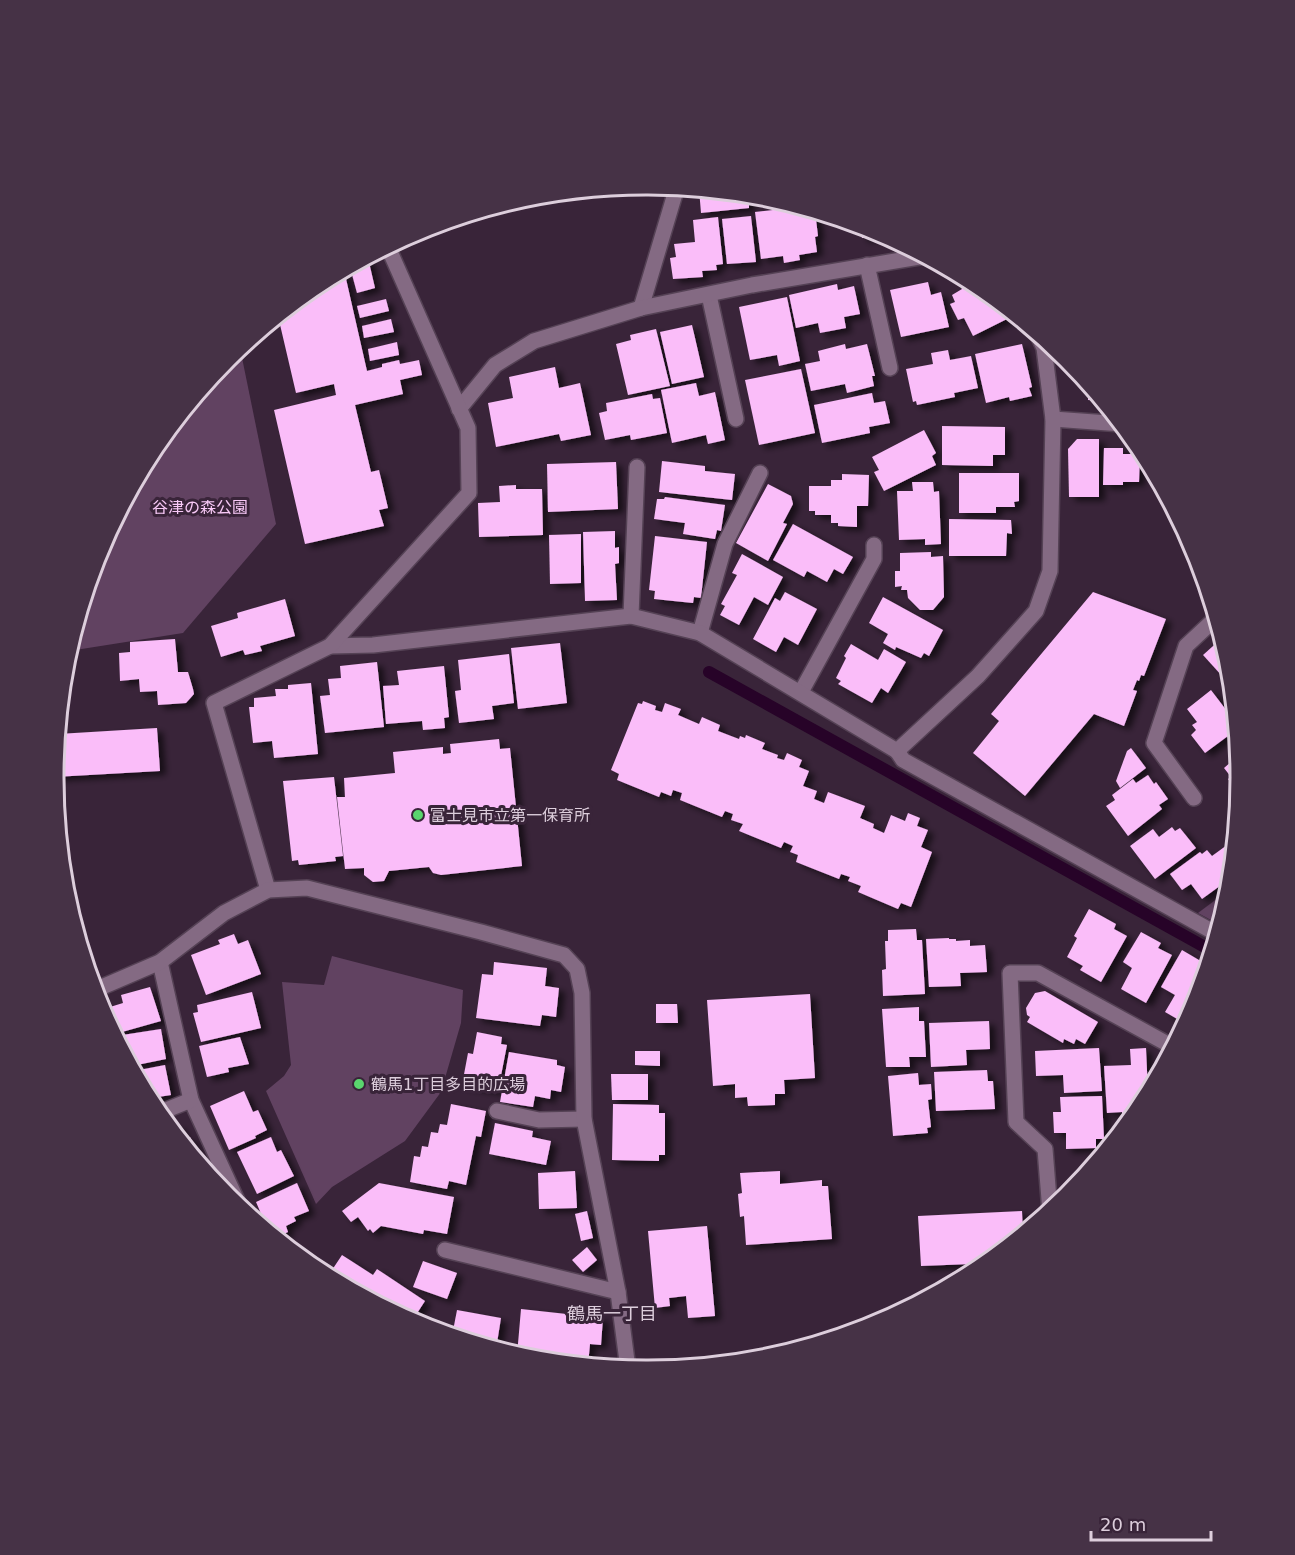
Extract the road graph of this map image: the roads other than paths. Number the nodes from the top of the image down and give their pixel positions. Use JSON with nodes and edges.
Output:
{"nodes":[{"id":1,"x":675,"y":195,"type":"edge"},
{"id":2,"x":391,"y":254,"type":"edge"},
{"id":3,"x":911,"y":258,"type":"edge"},
{"id":4,"x":867,"y":265,"type":"junction"},
{"id":5,"x":709,"y":295,"type":"junction"},
{"id":6,"x":641,"y":308,"type":"junction"},
{"id":7,"x":1044,"y":350,"type":"edge"},
{"id":8,"x":890,"y":368,"type":"dead end"},
{"id":9,"x":459,"y":409,"type":"junction"},
{"id":10,"x":736,"y":419,"type":"dead end"},
{"id":11,"x":1053,"y":419,"type":"junction"},
{"id":12,"x":1110,"y":423,"type":"edge"},
{"id":13,"x":637,"y":467,"type":"dead end"},
{"id":14,"x":760,"y":473,"type":"dead end"},
{"id":15,"x":874,"y":545,"type":"dead end"},
{"id":16,"x":631,"y":616,"type":"junction"},
{"id":17,"x":1210,"y":624,"type":"edge"},
{"id":18,"x":700,"y":633,"type":"junction"},
{"id":19,"x":330,"y":646,"type":"junction"},
{"id":20,"x":801,"y":692,"type":"junction"},
{"id":21,"x":897,"y":752,"type":"junction"},
{"id":22,"x":1194,"y":798,"type":"dead end"},
{"id":23,"x":268,"y":890,"type":"junction"},
{"id":24,"x":1210,"y":930,"type":"edge"},
{"id":25,"x":160,"y":962,"type":"junction"},
{"id":26,"x":103,"y":986,"type":"edge"},
{"id":27,"x":1166,"y":1043,"type":"edge"},
{"id":28,"x":191,"y":1100,"type":"junction"},
{"id":29,"x":169,"y":1109,"type":"edge"},
{"id":30,"x":497,"y":1111,"type":"dead end"},
{"id":31,"x":584,"y":1119,"type":"junction"},
{"id":32,"x":230,"y":1184,"type":"edge"},
{"id":33,"x":1049,"y":1200,"type":"edge"},
{"id":34,"x":445,"y":1250,"type":"dead end"},
{"id":35,"x":618,"y":1292,"type":"junction"},
{"id":36,"x":627,"y":1359,"type":"edge"}],
"edges":[{"from":1,"to":6,"type":"street"},
{"from":2,"to":9,"type":"street"},
{"from":3,"to":4,"type":"street"},
{"from":4,"to":5,"type":"street"},
{"from":4,"to":8,"type":"street"},
{"from":5,"to":6,"type":"street"},
{"from":5,"to":10,"type":"street"},
{"from":6,"to":9,"type":"street"},
{"from":7,"to":11,"type":"street"},
{"from":9,"to":19,"type":"street"},
{"from":11,"to":12,"type":"street"},
{"from":11,"to":21,"type":"street"},
{"from":13,"to":16,"type":"street"},
{"from":14,"to":18,"type":"street"},
{"from":15,"to":20,"type":"street"},
{"from":16,"to":18,"type":"street"},
{"from":16,"to":19,"type":"street"},
{"from":17,"to":22,"type":"street"},
{"from":18,"to":20,"type":"street"},
{"from":19,"to":23,"type":"street"},
{"from":20,"to":21,"type":"street"},
{"from":21,"to":24,"type":"street"},
{"from":23,"to":25,"type":"street"},
{"from":23,"to":31,"type":"street"},
{"from":25,"to":26,"type":"street"},
{"from":25,"to":28,"type":"street"},
{"from":27,"to":33,"type":"street"},
{"from":28,"to":29,"type":"street"},
{"from":28,"to":32,"type":"street"},
{"from":30,"to":31,"type":"street"},
{"from":31,"to":35,"type":"street"},
{"from":34,"to":35,"type":"street"},
{"from":35,"to":36,"type":"street"}]}
